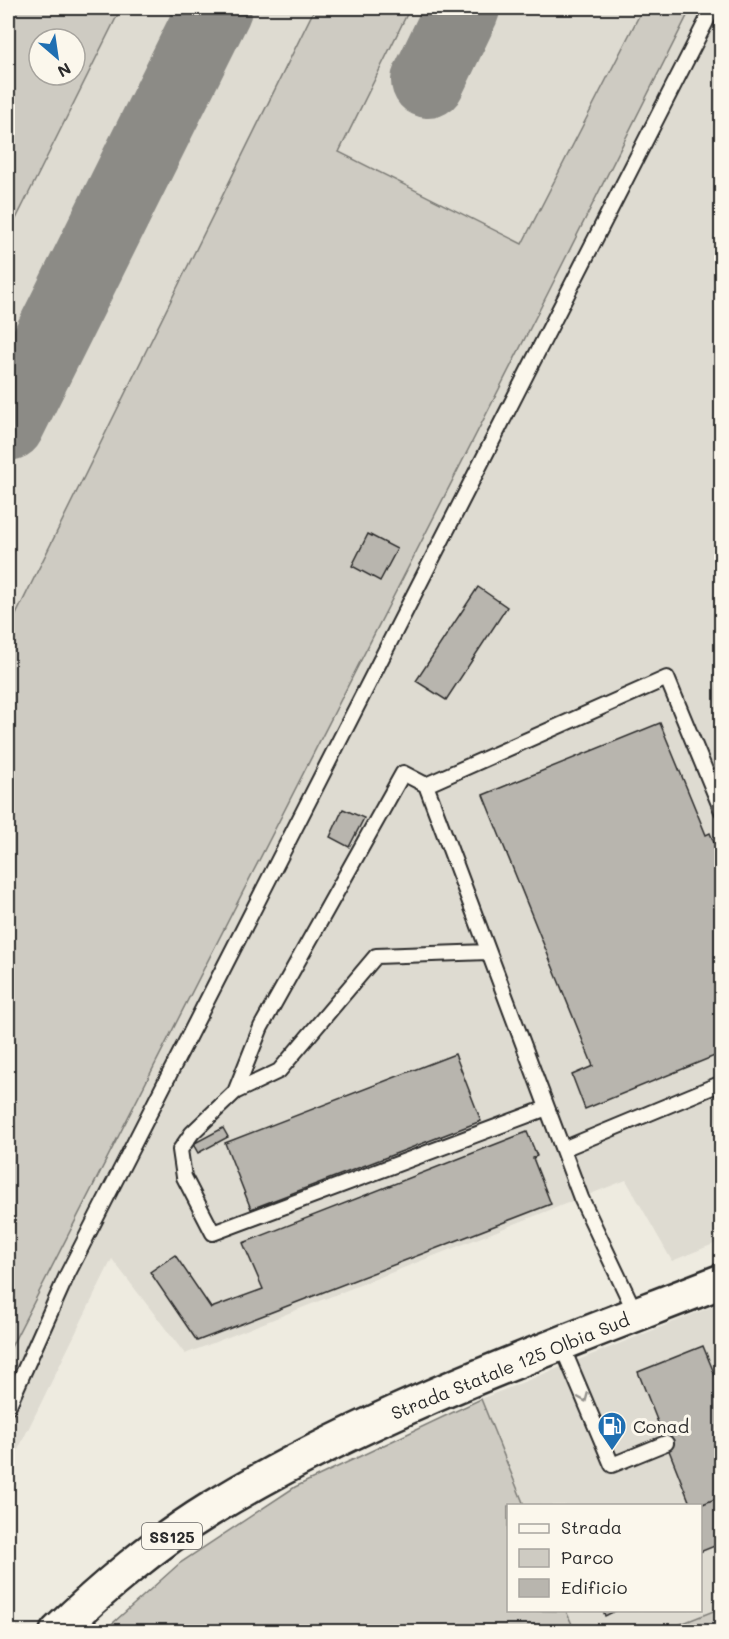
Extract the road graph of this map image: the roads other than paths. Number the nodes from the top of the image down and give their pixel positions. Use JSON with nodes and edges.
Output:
{"nodes":[{"id":1,"x":713,"y":8,"type":"edge"},
{"id":2,"x":426,"y":785,"type":"junction"},
{"id":3,"x":722,"y":811,"type":"edge"},
{"id":4,"x":489,"y":952,"type":"junction"},
{"id":5,"x":722,"y":1083,"type":"edge"},
{"id":6,"x":235,"y":1092,"type":"junction"},
{"id":7,"x":548,"y":1108,"type":"junction"},
{"id":8,"x":563,"y":1149,"type":"junction"},
{"id":9,"x":722,"y":1281,"type":"edge"},
{"id":10,"x":636,"y":1314,"type":"junction"},
{"id":11,"x":561,"y":1344,"type":"junction"},
{"id":12,"x":8,"y":1407,"type":"edge"},
{"id":13,"x":666,"y":1443,"type":"dead end"},
{"id":14,"x":57,"y":1632,"type":"edge"}],
"edges":[{"from":1,"to":12,"type":"lane"},
{"from":2,"to":3,"type":"lane"},
{"from":2,"to":4,"type":"lane"},
{"from":2,"to":6,"type":"lane"},
{"from":4,"to":6,"type":"lane"},
{"from":4,"to":7,"type":"lane"},
{"from":5,"to":8,"type":"lane"},
{"from":6,"to":7,"type":"lane"},
{"from":7,"to":8,"type":"lane"},
{"from":8,"to":10,"type":"lane"},
{"from":9,"to":10,"type":"main road","name":"Strada Statale 125 Olbia Sud"},
{"from":10,"to":11,"type":"main road","name":"Strada Statale 125 Olbia Sud"},
{"from":11,"to":13,"type":"lane","one_way":true},
{"from":11,"to":14,"type":"main road","name":"Strada Statale 125 Olbia Sud","number":"SS125"}]}
